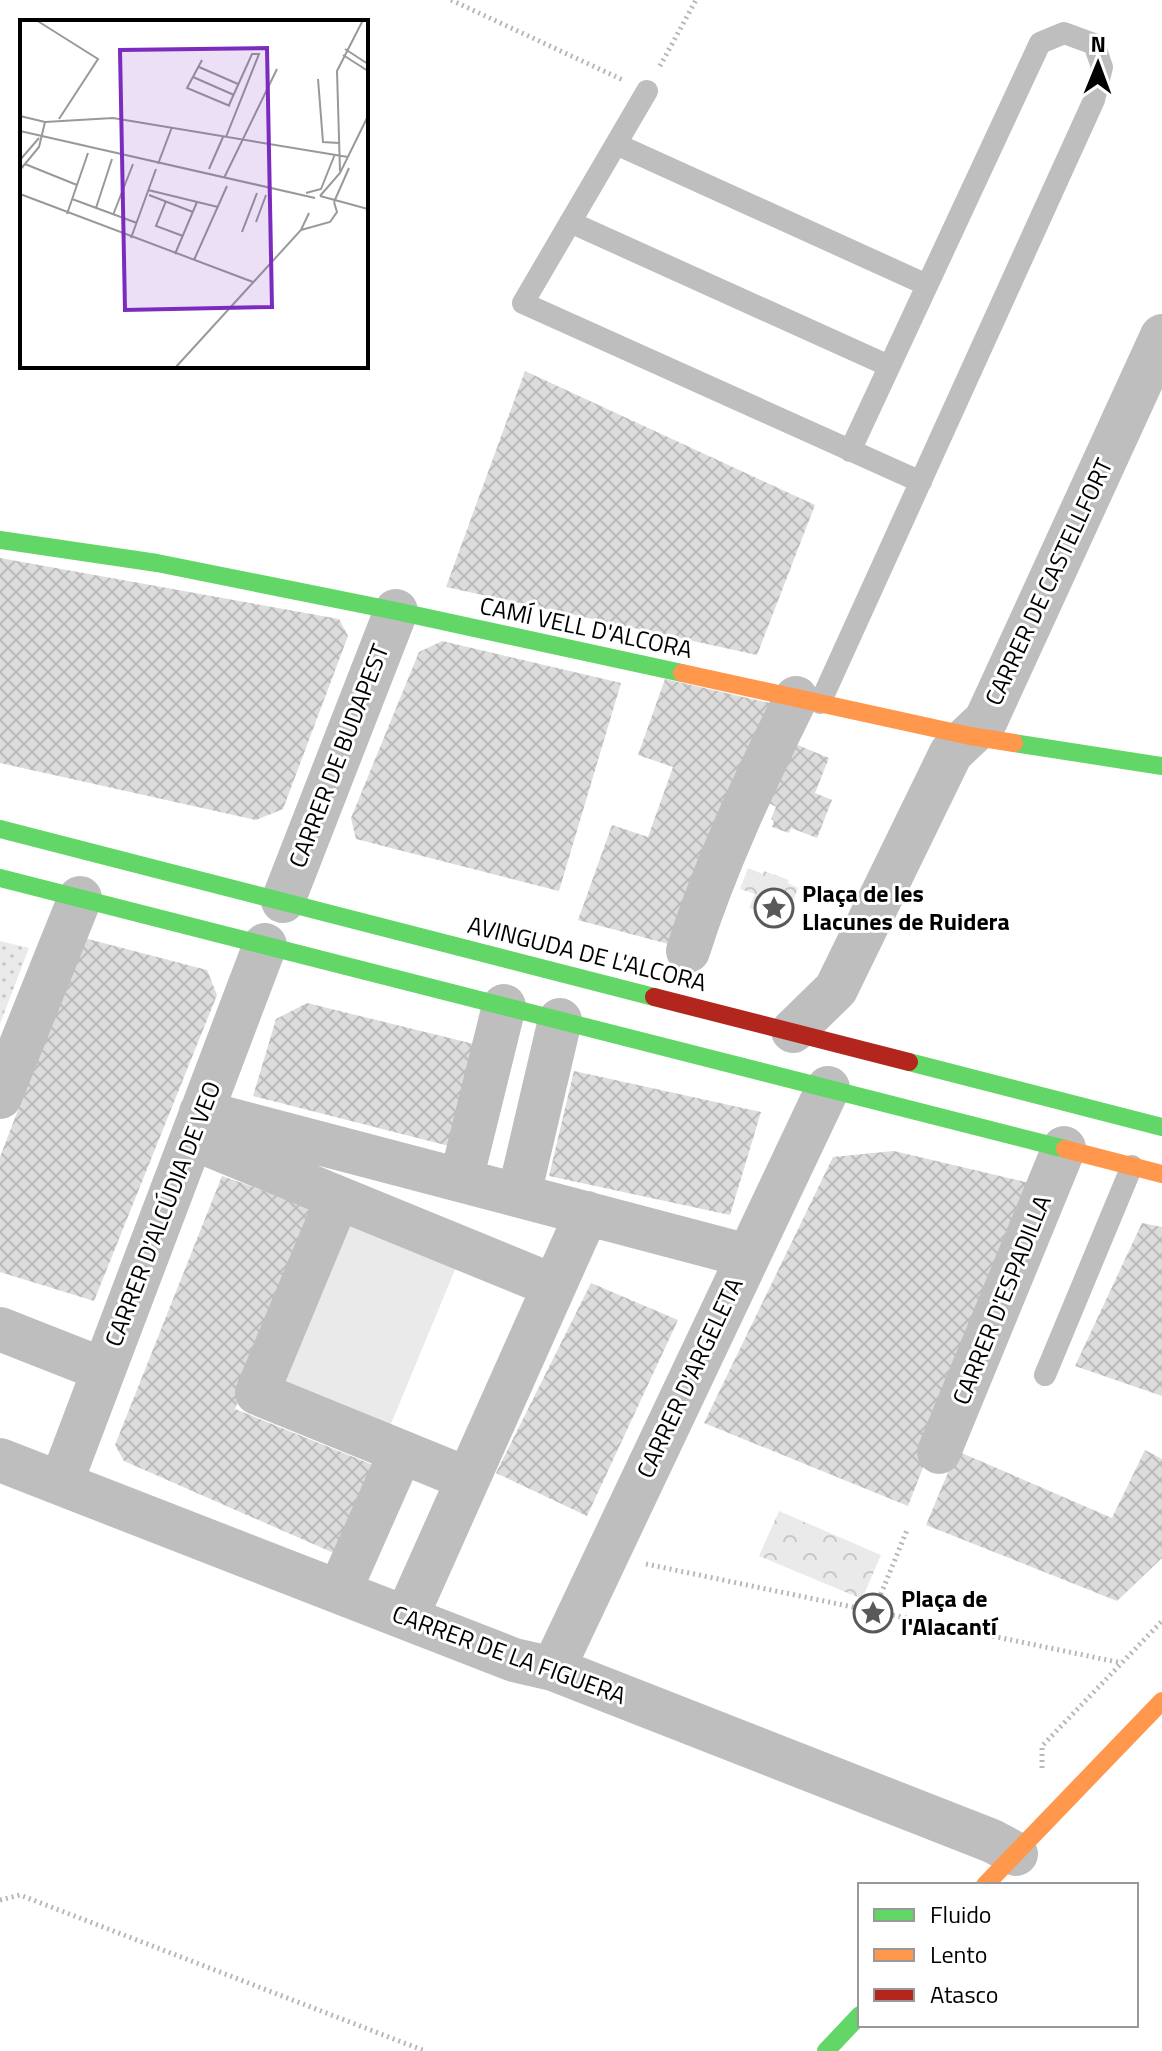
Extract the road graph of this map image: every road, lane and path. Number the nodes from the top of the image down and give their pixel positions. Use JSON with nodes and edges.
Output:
{"nodes":[{"id":1,"x":451,"y":0,"type":"edge"},
{"id":2,"x":696,"y":0,"type":"edge"},
{"id":3,"x":647,"y":91,"type":"junction"},
{"id":4,"x":616,"y":144,"type":"junction"},
{"id":5,"x":570,"y":222,"type":"junction"},
{"id":6,"x":927,"y":285,"type":"junction"},
{"id":7,"x":1162,"y":336,"type":"edge"},
{"id":8,"x":889,"y":366,"type":"junction"},
{"id":9,"x":850,"y":451,"type":"junction"},
{"id":10,"x":921,"y":482,"type":"junction"},
{"id":11,"x":0,"y":540,"type":"edge"},
{"id":12,"x":396,"y":611,"type":"junction"},
{"id":13,"x":808,"y":701,"type":"junction"},
{"id":14,"x":970,"y":736,"type":"junction"},
{"id":15,"x":1162,"y":766,"type":"edge"},
{"id":16,"x":0,"y":829,"type":"edge"},
{"id":17,"x":0,"y":878,"type":"edge"},
{"id":18,"x":80,"y":898,"type":"junction"},
{"id":19,"x":283,"y":901,"type":"junction"},
{"id":20,"x":265,"y":945,"type":"junction"},
{"id":21,"x":688,"y":951,"type":"dead end"},
{"id":22,"x":836,"y":989,"type":"junction"},
{"id":23,"x":504,"y":1006,"type":"junction"},
{"id":24,"x":560,"y":1020,"type":"junction"},
{"id":25,"x":793,"y":1031,"type":"junction"},
{"id":26,"x":846,"y":1045,"type":"junction"},
{"id":27,"x":828,"y":1088,"type":"junction"},
{"id":28,"x":0,"y":1097,"type":"edge"},
{"id":29,"x":196,"y":1125,"type":"junction"},
{"id":30,"x":1162,"y":1127,"type":"edge"},
{"id":31,"x":1064,"y":1148,"type":"junction"},
{"id":32,"x":1132,"y":1166,"type":"junction"},
{"id":33,"x":1162,"y":1174,"type":"edge"},
{"id":34,"x":461,"y":1180,"type":"junction"},
{"id":35,"x":519,"y":1195,"type":"junction"},
{"id":36,"x":338,"y":1198,"type":"junction"},
{"id":37,"x":587,"y":1213,"type":"junction"},
{"id":38,"x":748,"y":1256,"type":"junction"},
{"id":39,"x":554,"y":1286,"type":"junction"},
{"id":40,"x":0,"y":1329,"type":"edge"},
{"id":41,"x":104,"y":1370,"type":"junction"},
{"id":42,"x":1045,"y":1375,"type":"dead end"},
{"id":43,"x":401,"y":1452,"type":"junction"},
{"id":44,"x":939,"y":1452,"type":"dead end"},
{"id":45,"x":0,"y":1460,"type":"edge"},
{"id":46,"x":468,"y":1479,"type":"junction"},
{"id":47,"x":61,"y":1483,"type":"junction"},
{"id":48,"x":907,"y":1530,"type":"dead end"},
{"id":49,"x":636,"y":1562,"type":"dead end"},
{"id":50,"x":339,"y":1592,"type":"junction"},
{"id":51,"x":874,"y":1611,"type":"junction"},
{"id":52,"x":406,"y":1618,"type":"junction"},
{"id":53,"x":1122,"y":1663,"type":"dead end"},
{"id":54,"x":553,"y":1669,"type":"junction"},
{"id":55,"x":1162,"y":1701,"type":"edge"},
{"id":56,"x":1016,"y":1854,"type":"junction"},
{"id":57,"x":987,"y":1883,"type":"edge"},
{"id":58,"x":0,"y":1900,"type":"edge"},
{"id":59,"x":858,"y":2017,"type":"edge"},
{"id":60,"x":425,"y":2051,"type":"edge"},
{"id":61,"x":826,"y":2051,"type":"edge"}],
"edges":[{"from":1,"to":3,"type":"path"},
{"from":2,"to":3,"type":"path"},
{"from":3,"to":4,"type":"lane"},
{"from":4,"to":5,"type":"lane"},
{"from":4,"to":6,"type":"lane"},
{"from":5,"to":8,"type":"lane"},
{"from":5,"to":9,"type":"lane"},
{"from":6,"to":8,"type":"lane"},
{"from":6,"to":10,"type":"lane"},
{"from":7,"to":14,"type":"street","name":"CARRER DE CASTELLFORT"},
{"from":8,"to":9,"type":"lane"},
{"from":9,"to":10,"type":"lane"},
{"from":10,"to":13,"type":"lane"},
{"from":11,"to":12,"type":"main road","name":"CAMÍ VELL D'ALCORA"},
{"from":12,"to":13,"type":"main road","name":"CAMÍ VELL D'ALCORA"},
{"from":12,"to":19,"type":"street","name":"CARRER DE BUDAPEST"},
{"from":13,"to":14,"type":"main road","name":"CAMÍ VELL D'ALCORA"},
{"from":13,"to":21,"type":"street"},
{"from":14,"to":15,"type":"main road","name":"CAMÍ VELL D'ALCORA"},
{"from":14,"to":22,"type":"street","name":"CARRER DE CASTELLFORT"},
{"from":16,"to":19,"type":"main road","name":"AVINGUDA DE L'ALCORA"},
{"from":17,"to":18,"type":"main road"},
{"from":18,"to":20,"type":"main road"},
{"from":18,"to":28,"type":"street"},
{"from":19,"to":25,"type":"main road","name":"AVINGUDA DE L'ALCORA"},
{"from":20,"to":23,"type":"main road"},
{"from":20,"to":29,"type":"street","name":"CARRER D'ALCÚDIA DE VEO"},
{"from":22,"to":25,"type":"street","name":"CARRER DE CASTELLFORT"},
{"from":22,"to":26,"type":"street"},
{"from":23,"to":24,"type":"main road"},
{"from":23,"to":34,"type":"street"},
{"from":24,"to":27,"type":"main road"},
{"from":24,"to":35,"type":"street"},
{"from":25,"to":26,"type":"main road","name":"AVINGUDA DE L'ALCORA"},
{"from":26,"to":30,"type":"main road","name":"AVINGUDA DE L'ALCORA"},
{"from":27,"to":31,"type":"main road"},
{"from":27,"to":38,"type":"street","name":"CARRER D'ARGELETA"},
{"from":29,"to":34,"type":"street"},
{"from":29,"to":36,"type":"street"},
{"from":29,"to":41,"type":"street","name":"CARRER D'ALCÚDIA DE VEO"},
{"from":31,"to":32,"type":"main road"},
{"from":31,"to":44,"type":"street","name":"CARRER D'ESPADILLA"},
{"from":32,"to":33,"type":"main road"},
{"from":32,"to":42,"type":"lane"},
{"from":34,"to":35,"type":"street"},
{"from":35,"to":37,"type":"street"},
{"from":36,"to":39,"type":"street"},
{"from":36,"to":43,"type":"street"},
{"from":37,"to":38,"type":"street"},
{"from":37,"to":39,"type":"street"},
{"from":38,"to":54,"type":"street","name":"CARRER D'ARGELETA"},
{"from":39,"to":46,"type":"street"},
{"from":40,"to":41,"type":"street"},
{"from":41,"to":47,"type":"street","name":"CARRER D'ALCÚDIA DE VEO"},
{"from":43,"to":46,"type":"street"},
{"from":43,"to":50,"type":"street"},
{"from":45,"to":47,"type":"street","name":"CARRER DE LA FIGUERA"},
{"from":46,"to":52,"type":"street"},
{"from":47,"to":50,"type":"street","name":"CARRER DE LA FIGUERA"},
{"from":48,"to":51,"type":"path"},
{"from":49,"to":51,"type":"path"},
{"from":50,"to":52,"type":"street","name":"CARRER DE LA FIGUERA"},
{"from":51,"to":53,"type":"path"},
{"from":52,"to":54,"type":"street","name":"CARRER DE LA FIGUERA"},
{"from":54,"to":56,"type":"street","name":"CARRER DE LA FIGUERA"},
{"from":55,"to":56,"type":"main road"},
{"from":56,"to":57,"type":"main road"},
{"from":58,"to":60,"type":"path"},
{"from":59,"to":61,"type":"main road"}]}
